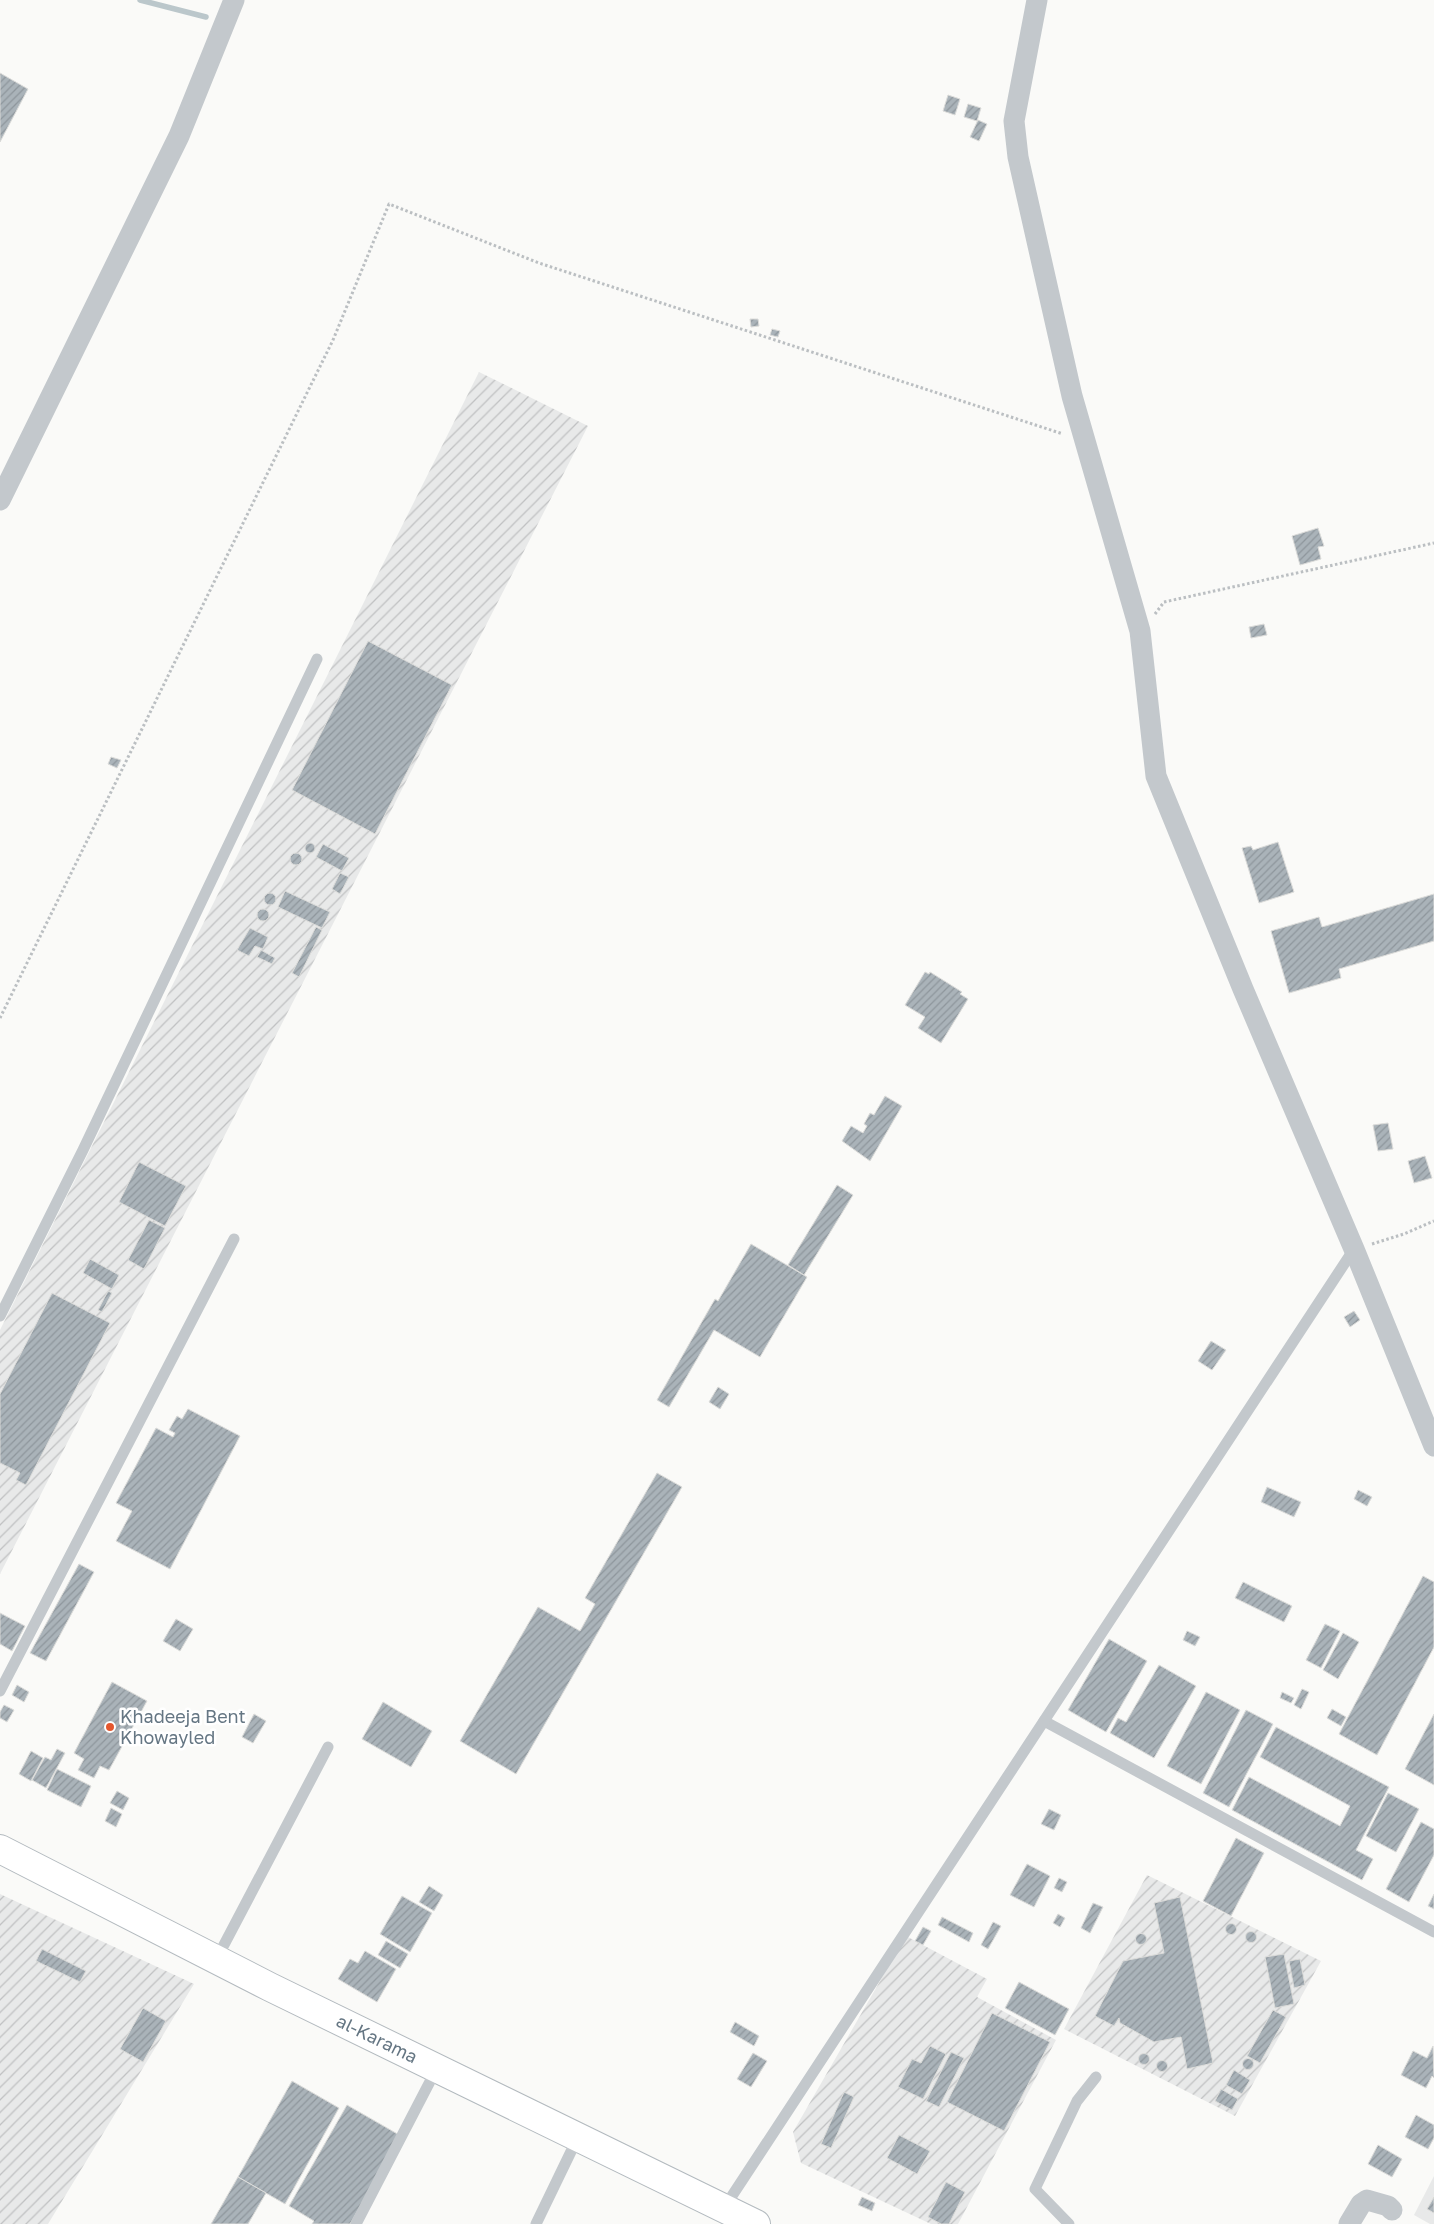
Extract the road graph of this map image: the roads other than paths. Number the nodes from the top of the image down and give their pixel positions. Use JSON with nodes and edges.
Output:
{"nodes":[{"id":1,"x":234,"y":0,"type":"edge"},
{"id":2,"x":1037,"y":0,"type":"edge"},
{"id":3,"x":0,"y":500,"type":"edge"},
{"id":4,"x":316,"y":659,"type":"dead end"},
{"id":5,"x":234,"y":1239,"type":"dead end"},
{"id":6,"x":1354,"y":1249,"type":"junction"},
{"id":7,"x":0,"y":1316,"type":"edge"},
{"id":8,"x":1434,"y":1446,"type":"edge"},
{"id":9,"x":0,"y":1691,"type":"edge"},
{"id":10,"x":1044,"y":1721,"type":"junction"},
{"id":11,"x":328,"y":1747,"type":"dead end"},
{"id":12,"x":0,"y":1850,"type":"edge"},
{"id":13,"x":1434,"y":1932,"type":"edge"},
{"id":14,"x":216,"y":1960,"type":"junction"},
{"id":15,"x":436,"y":2068,"type":"junction"},
{"id":16,"x":1096,"y":2077,"type":"dead end"},
{"id":17,"x":578,"y":2137,"type":"junction"},
{"id":18,"x":724,"y":2208,"type":"junction"},
{"id":19,"x":1392,"y":2210,"type":"dead end"},
{"id":20,"x":356,"y":2224,"type":"edge"},
{"id":21,"x":536,"y":2224,"type":"edge"},
{"id":22,"x":756,"y":2224,"type":"edge"},
{"id":23,"x":1069,"y":2224,"type":"edge"},
{"id":24,"x":1349,"y":2224,"type":"edge"}],
"edges":[{"from":1,"to":3,"type":"street"},
{"from":2,"to":6,"type":"street"},
{"from":4,"to":7,"type":"lane"},
{"from":5,"to":9,"type":"lane"},
{"from":6,"to":8,"type":"street"},
{"from":6,"to":10,"type":"lane"},
{"from":10,"to":13,"type":"lane"},
{"from":10,"to":18,"type":"lane"},
{"from":11,"to":14,"type":"lane"},
{"from":12,"to":14,"type":"main road","name":"al-Karama"},
{"from":14,"to":15,"type":"main road","name":"al-Karama"},
{"from":15,"to":17,"type":"main road","name":"al-Karama"},
{"from":15,"to":20,"type":"lane"},
{"from":16,"to":23,"type":"lane"},
{"from":17,"to":18,"type":"main road","name":"al-Karama"},
{"from":17,"to":21,"type":"lane"},
{"from":18,"to":22,"type":"main road","name":"al-Karama"},
{"from":19,"to":24,"type":"street"}]}
